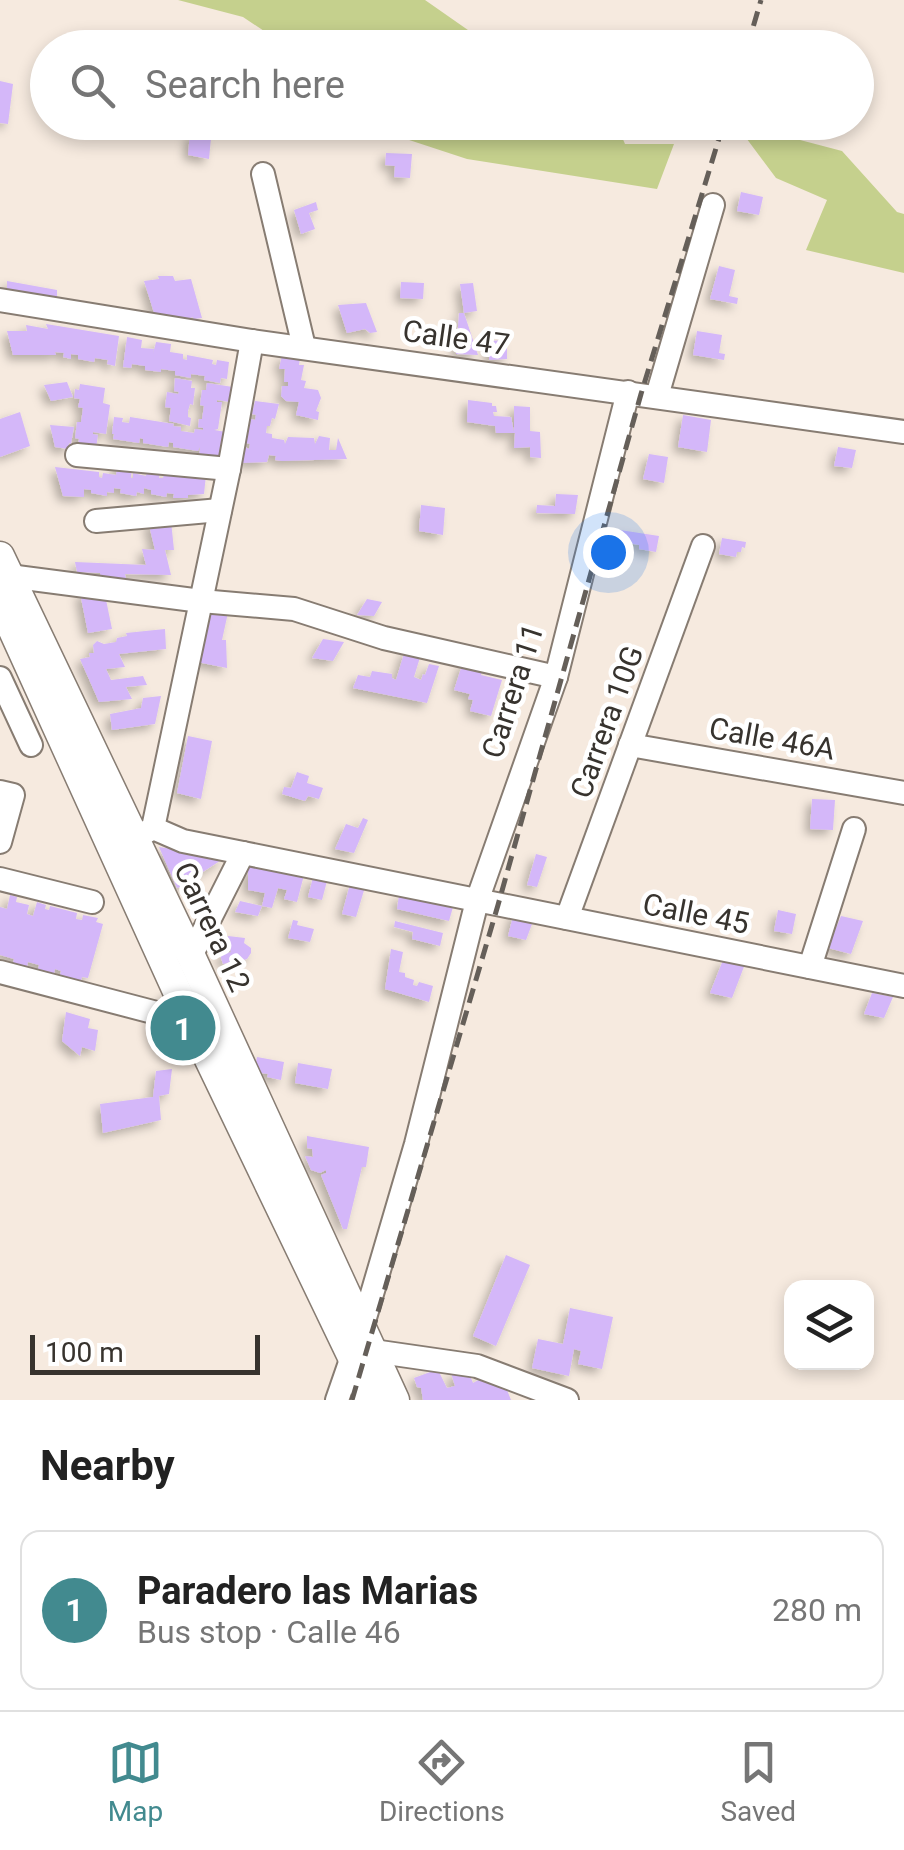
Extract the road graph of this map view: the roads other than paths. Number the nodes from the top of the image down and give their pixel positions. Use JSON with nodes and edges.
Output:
{"nodes":[{"id":1,"x":263,"y":174,"type":"dead end"},
{"id":2,"x":713,"y":205,"type":"dead end"},
{"id":3,"x":0,"y":300,"type":"edge"},
{"id":4,"x":252,"y":341,"type":"junction"},
{"id":5,"x":304,"y":347,"type":"junction"},
{"id":6,"x":628,"y":392,"type":"junction"},
{"id":7,"x":656,"y":396,"type":"junction"},
{"id":8,"x":904,"y":432,"type":"edge"},
{"id":9,"x":77,"y":454,"type":"dead end"},
{"id":10,"x":229,"y":469,"type":"junction"},
{"id":11,"x":220,"y":510,"type":"junction"},
{"id":12,"x":96,"y":521,"type":"dead end"},
{"id":13,"x":704,"y":546,"type":"dead end"},
{"id":14,"x":3,"y":578,"type":"edge"},
{"id":15,"x":201,"y":601,"type":"junction"},
{"id":16,"x":29,"y":663,"type":"junction"},
{"id":17,"x":0,"y":669,"type":"edge"},
{"id":18,"x":556,"y":677,"type":"junction"},
{"id":19,"x":0,"y":678,"type":"edge"},
{"id":20,"x":31,"y":745,"type":"dead end"},
{"id":21,"x":630,"y":745,"type":"junction"},
{"id":22,"x":904,"y":793,"type":"edge"},
{"id":23,"x":6,"y":794,"type":"edge"},
{"id":24,"x":854,"y":829,"type":"dead end"},
{"id":25,"x":144,"y":834,"type":"junction"},
{"id":26,"x":0,"y":842,"type":"edge"},
{"id":27,"x":243,"y":853,"type":"junction"},
{"id":28,"x":0,"y":879,"type":"edge"},
{"id":29,"x":477,"y":901,"type":"junction"},
{"id":30,"x":92,"y":902,"type":"dead end"},
{"id":31,"x":566,"y":918,"type":"junction"},
{"id":32,"x":190,"y":956,"type":"junction"},
{"id":33,"x":810,"y":967,"type":"junction"},
{"id":34,"x":0,"y":972,"type":"edge"},
{"id":35,"x":904,"y":986,"type":"edge"},
{"id":36,"x":204,"y":1017,"type":"junction"},
{"id":37,"x":362,"y":1345,"type":"junction"},
{"id":38,"x":336,"y":1400,"type":"edge"},
{"id":39,"x":369,"y":1400,"type":"edge"},
{"id":40,"x":395,"y":1400,"type":"edge"},
{"id":41,"x":566,"y":1400,"type":"edge"}],
"edges":[{"from":1,"to":5,"type":"street"},
{"from":2,"to":7,"type":"street"},
{"from":3,"to":4,"type":"street","name":"Calle 47"},
{"from":4,"to":5,"type":"street","name":"Calle 47"},
{"from":4,"to":10,"type":"street"},
{"from":5,"to":6,"type":"street","name":"Calle 47"},
{"from":6,"to":7,"type":"street","name":"Calle 47"},
{"from":6,"to":18,"type":"street","name":"Carrera 11"},
{"from":7,"to":8,"type":"street","name":"Calle 47"},
{"from":9,"to":10,"type":"street"},
{"from":10,"to":11,"type":"street"},
{"from":11,"to":12,"type":"street"},
{"from":11,"to":15,"type":"street"},
{"from":13,"to":21,"type":"street","name":"Carrera 10G"},
{"from":14,"to":15,"type":"street"},
{"from":14,"to":16,"type":"main road","name":"Carrera 12"},
{"from":14,"to":25,"type":"main road","name":"Carrera 12"},
{"from":15,"to":18,"type":"street"},
{"from":15,"to":25,"type":"street"},
{"from":16,"to":17,"type":"street"},
{"from":16,"to":36,"type":"main road","name":"Carrera 12"},
{"from":18,"to":29,"type":"street","name":"Carrera 11"},
{"from":19,"to":20,"type":"street"},
{"from":21,"to":22,"type":"street","name":"Calle 46A"},
{"from":21,"to":31,"type":"street","name":"Carrera 10G"},
{"from":23,"to":26,"type":"street"},
{"from":24,"to":33,"type":"street"},
{"from":25,"to":27,"type":"street","name":"Calle 45"},
{"from":25,"to":32,"type":"main road","name":"Carrera 12"},
{"from":27,"to":29,"type":"street","name":"Calle 45"},
{"from":27,"to":32,"type":"street"},
{"from":28,"to":30,"type":"street"},
{"from":29,"to":31,"type":"street","name":"Calle 45"},
{"from":29,"to":37,"type":"street","name":"Carrera 11"},
{"from":31,"to":33,"type":"street","name":"Calle 45"},
{"from":32,"to":36,"type":"main road","name":"Carrera 12"},
{"from":33,"to":35,"type":"street","name":"Calle 45"},
{"from":34,"to":36,"type":"street"},
{"from":36,"to":37,"type":"main road","name":"Carrera 12"},
{"from":37,"to":38,"type":"street","name":"Carrera 11"},
{"from":37,"to":39,"type":"main road"},
{"from":37,"to":40,"type":"main road"},
{"from":37,"to":41,"type":"street"}]}
